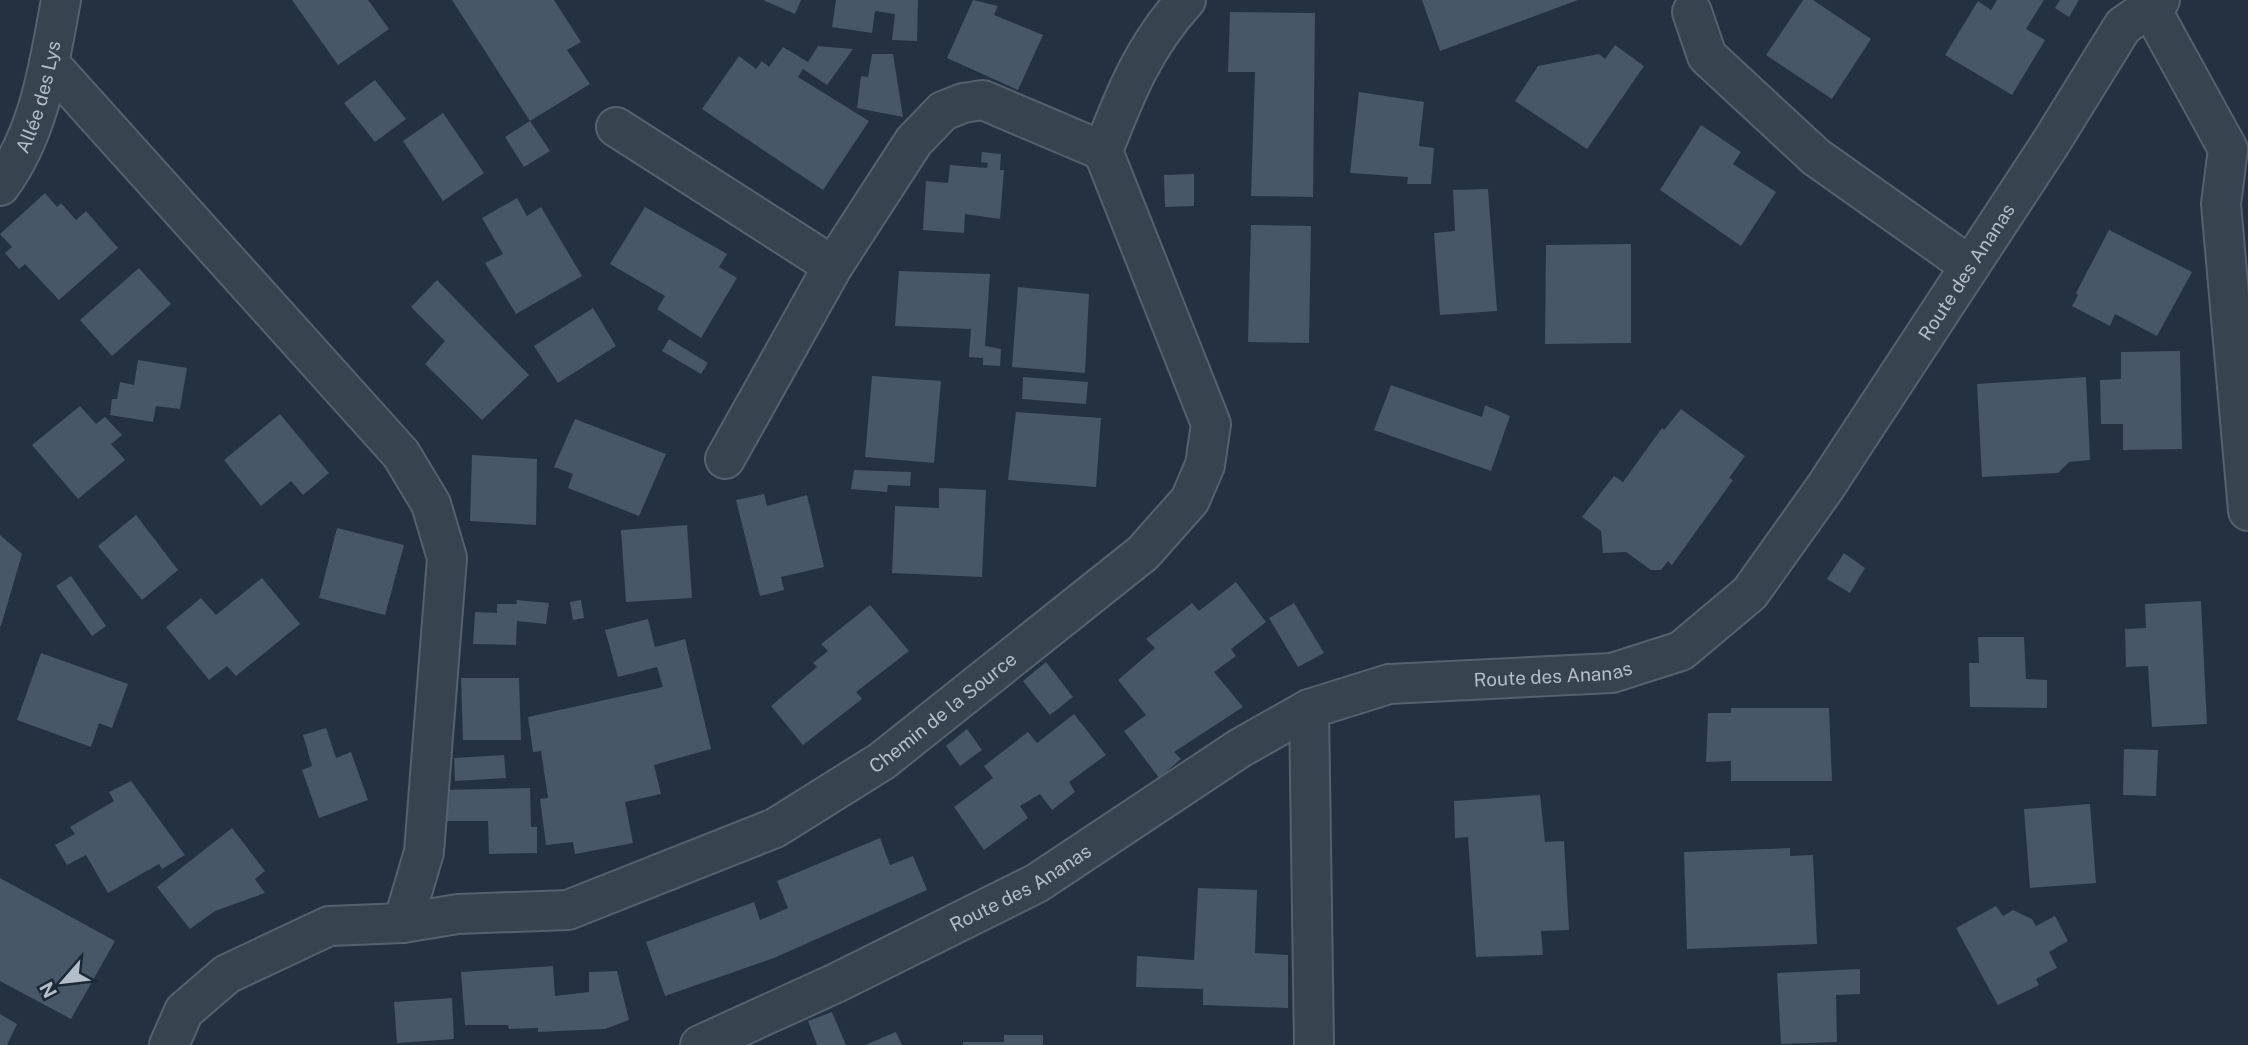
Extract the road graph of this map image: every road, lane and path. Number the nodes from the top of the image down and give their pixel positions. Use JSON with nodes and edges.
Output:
{"nodes":[{"id":1,"x":61,"y":0,"type":"edge"},
{"id":2,"x":1186,"y":0,"type":"edge"},
{"id":3,"x":2155,"y":4,"type":"edge"},
{"id":4,"x":1692,"y":12,"type":"dead end"},
{"id":5,"x":49,"y":63,"type":"junction"},
{"id":6,"x":616,"y":127,"type":"dead end"},
{"id":7,"x":1103,"y":151,"type":"junction"},
{"id":8,"x":0,"y":186,"type":"edge"},
{"id":9,"x":833,"y":266,"type":"junction"},
{"id":10,"x":1970,"y":266,"type":"junction"},
{"id":11,"x":725,"y":459,"type":"dead end"},
{"id":12,"x":2248,"y":511,"type":"edge"},
{"id":13,"x":1309,"y":709,"type":"junction"},
{"id":14,"x":403,"y":923,"type":"junction"},
{"id":15,"x":169,"y":1045,"type":"edge"},
{"id":16,"x":700,"y":1045,"type":"edge"},
{"id":17,"x":1314,"y":1045,"type":"edge"}],
"edges":[{"from":1,"to":5,"type":"street","name":"Allée des Lys"},
{"from":2,"to":7,"type":"street"},
{"from":3,"to":10,"type":"street","name":"Route des Ananas"},
{"from":3,"to":12,"type":"street"},
{"from":4,"to":10,"type":"street"},
{"from":5,"to":8,"type":"street","name":"Allée des Lys"},
{"from":5,"to":14,"type":"street"},
{"from":6,"to":9,"type":"street"},
{"from":7,"to":9,"type":"street"},
{"from":7,"to":14,"type":"street","name":"Chemin de la Source"},
{"from":9,"to":11,"type":"street"},
{"from":10,"to":13,"type":"street","name":"Route des Ananas"},
{"from":13,"to":16,"type":"street","name":"Route des Ananas"},
{"from":13,"to":17,"type":"street"},
{"from":14,"to":15,"type":"street","name":"Chemin de la Source"}]}
